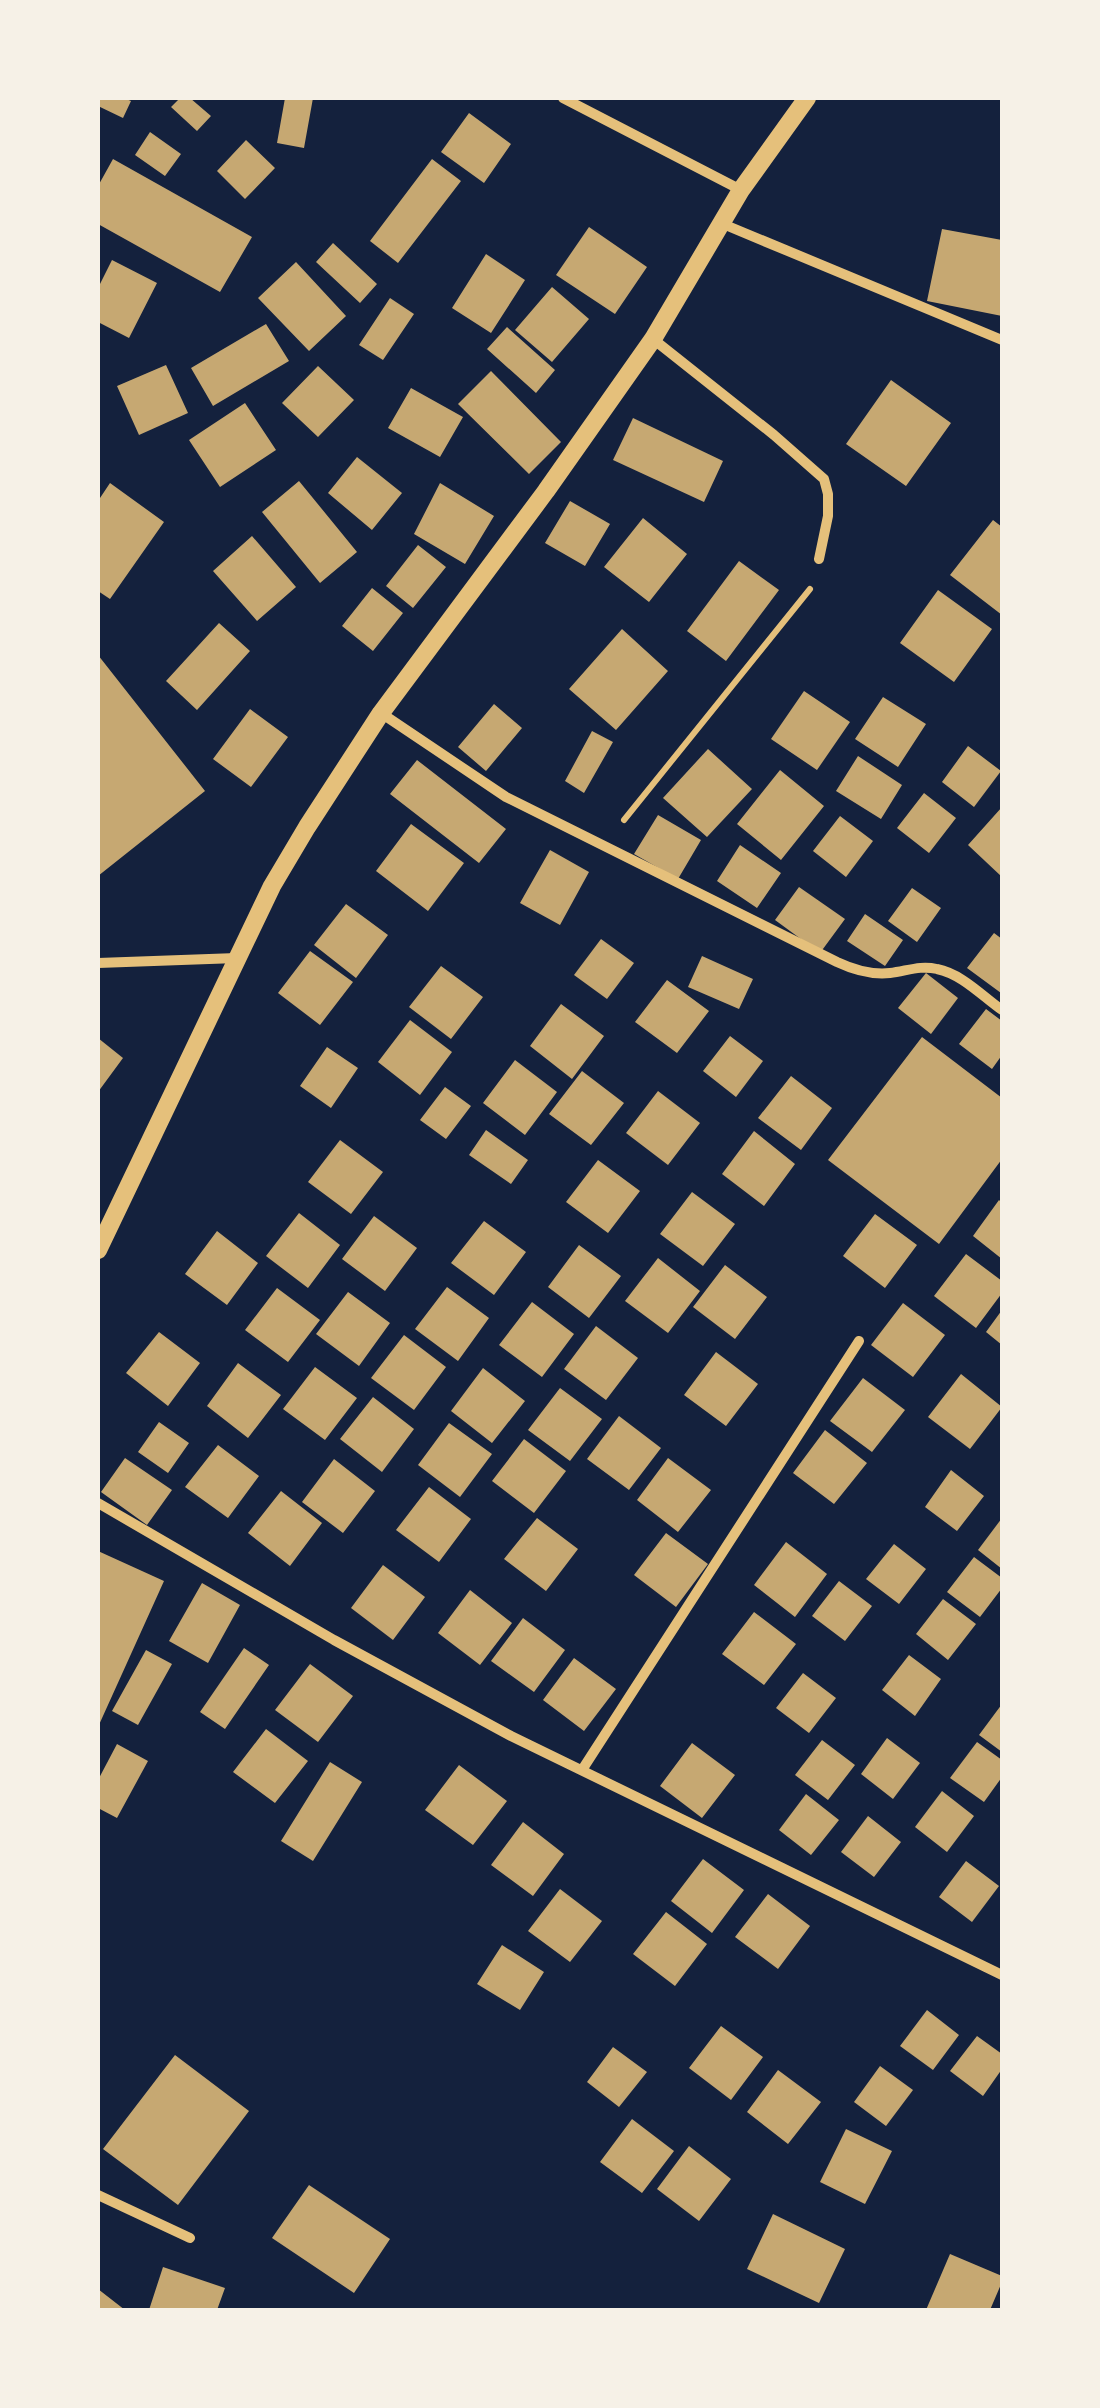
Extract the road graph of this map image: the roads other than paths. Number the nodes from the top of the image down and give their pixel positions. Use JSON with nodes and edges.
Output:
{"nodes":[{"id":1,"x":563,"y":98,"type":"edge"},
{"id":2,"x":807,"y":98,"type":"edge"},
{"id":3,"x":740,"y":190,"type":"junction"},
{"id":4,"x":723,"y":224,"type":"junction"},
{"id":5,"x":652,"y":340,"type":"junction"},
{"id":6,"x":1002,"y":340,"type":"edge"},
{"id":7,"x":819,"y":559,"type":"road end"},
{"id":8,"x":381,"y":713,"type":"junction"},
{"id":9,"x":237,"y":958,"type":"junction"},
{"id":10,"x":98,"y":963,"type":"edge"},
{"id":11,"x":1002,"y":1010,"type":"edge"},
{"id":12,"x":98,"y":1250,"type":"edge"},
{"id":13,"x":859,"y":1341,"type":"dead end"},
{"id":14,"x":98,"y":1504,"type":"edge"},
{"id":15,"x":582,"y":1770,"type":"junction"},
{"id":16,"x":1002,"y":1975,"type":"edge"},
{"id":17,"x":98,"y":2195,"type":"edge"},
{"id":18,"x":190,"y":2238,"type":"dead end"}],
"edges":[{"from":1,"to":3,"type":"street"},
{"from":2,"to":3,"type":"street"},
{"from":3,"to":4,"type":"street"},
{"from":4,"to":5,"type":"street"},
{"from":4,"to":6,"type":"street"},
{"from":5,"to":7,"type":"street"},
{"from":5,"to":8,"type":"street"},
{"from":8,"to":9,"type":"street"},
{"from":8,"to":11,"type":"street"},
{"from":9,"to":10,"type":"street"},
{"from":9,"to":12,"type":"street"},
{"from":13,"to":15,"type":"street"},
{"from":14,"to":15,"type":"street"},
{"from":15,"to":16,"type":"street"},
{"from":17,"to":18,"type":"street"}]}
